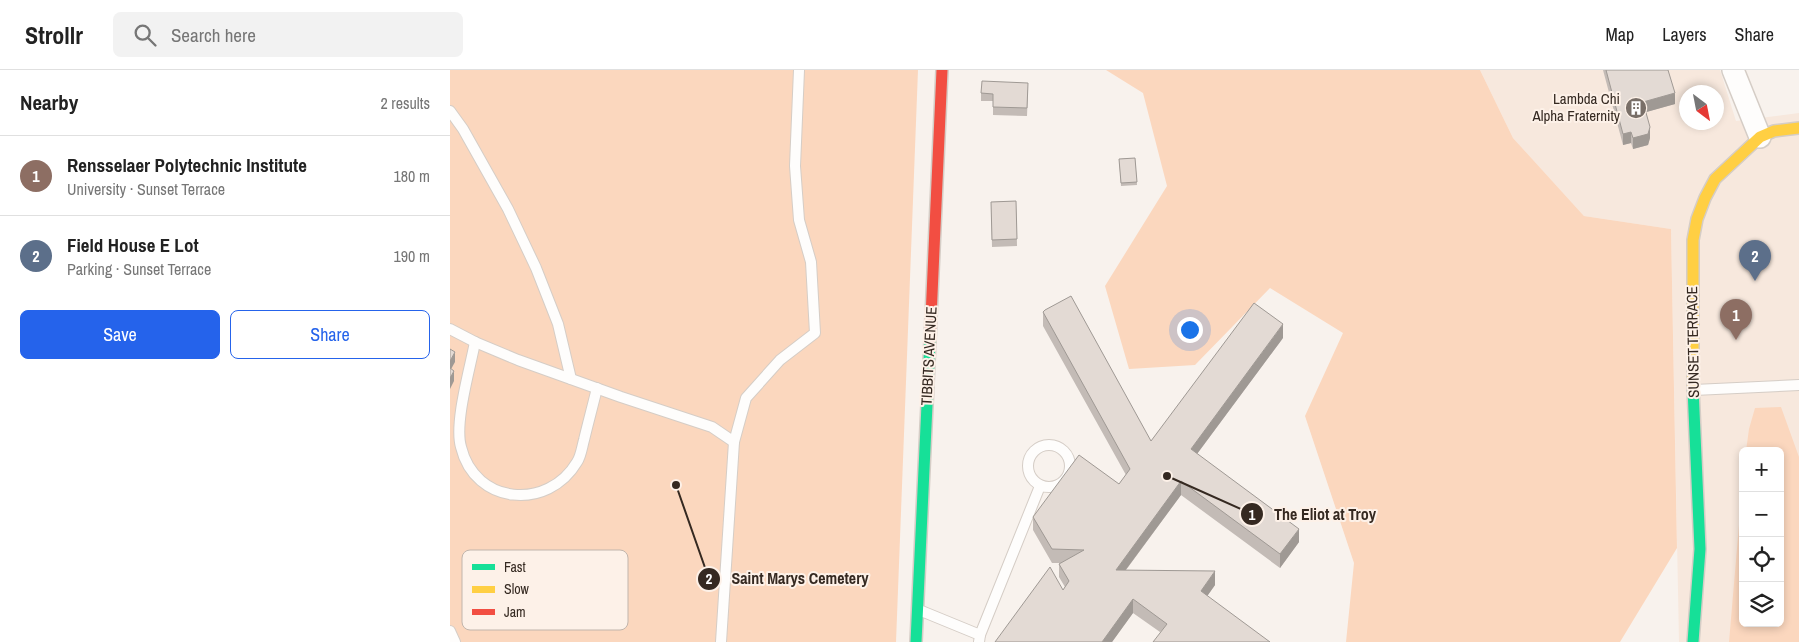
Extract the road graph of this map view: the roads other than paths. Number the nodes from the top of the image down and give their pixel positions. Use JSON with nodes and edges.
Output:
{"nodes":[{"id":1,"x":798,"y":70,"type":"edge"},
{"id":2,"x":942,"y":70,"type":"edge"},
{"id":3,"x":1733,"y":70,"type":"edge"},
{"id":4,"x":450,"y":111,"type":"edge"},
{"id":5,"x":1799,"y":128,"type":"edge"},
{"id":6,"x":1760,"y":137,"type":"junction"},
{"id":7,"x":450,"y":329,"type":"edge"},
{"id":8,"x":475,"y":342,"type":"junction"},
{"id":9,"x":571,"y":379,"type":"junction"},
{"id":10,"x":1799,"y":385,"type":"edge"},
{"id":11,"x":597,"y":388,"type":"junction"},
{"id":12,"x":1694,"y":390,"type":"junction"},
{"id":13,"x":734,"y":442,"type":"junction"},
{"id":14,"x":1040,"y":486,"type":"junction"},
{"id":15,"x":918,"y":610,"type":"junction"},
{"id":16,"x":450,"y":631,"type":"edge"},
{"id":17,"x":979,"y":638,"type":"edge"},
{"id":18,"x":455,"y":642,"type":"edge"},
{"id":19,"x":721,"y":642,"type":"edge"},
{"id":20,"x":916,"y":642,"type":"edge"},
{"id":21,"x":1693,"y":642,"type":"edge"}],
"edges":[{"from":1,"to":13,"type":"lane"},
{"from":2,"to":15,"type":"street","name":"TIBBITS AVENUE"},
{"from":3,"to":6,"type":"street"},
{"from":4,"to":9,"type":"lane"},
{"from":5,"to":6,"type":"street"},
{"from":6,"to":12,"type":"street","name":"SUNSET TERRACE"},
{"from":7,"to":8,"type":"lane"},
{"from":8,"to":9,"type":"lane"},
{"from":8,"to":11,"type":"lane"},
{"from":9,"to":11,"type":"lane"},
{"from":10,"to":12,"type":"lane"},
{"from":11,"to":13,"type":"lane"},
{"from":12,"to":21,"type":"street","name":"SUNSET TERRACE"},
{"from":13,"to":19,"type":"lane"},
{"from":14,"to":14,"type":"lane"},
{"from":14,"to":17,"type":"lane"},
{"from":15,"to":17,"type":"lane"},
{"from":15,"to":20,"type":"street","name":"TIBBITS AVENUE"},
{"from":16,"to":18,"type":"lane"}]}
